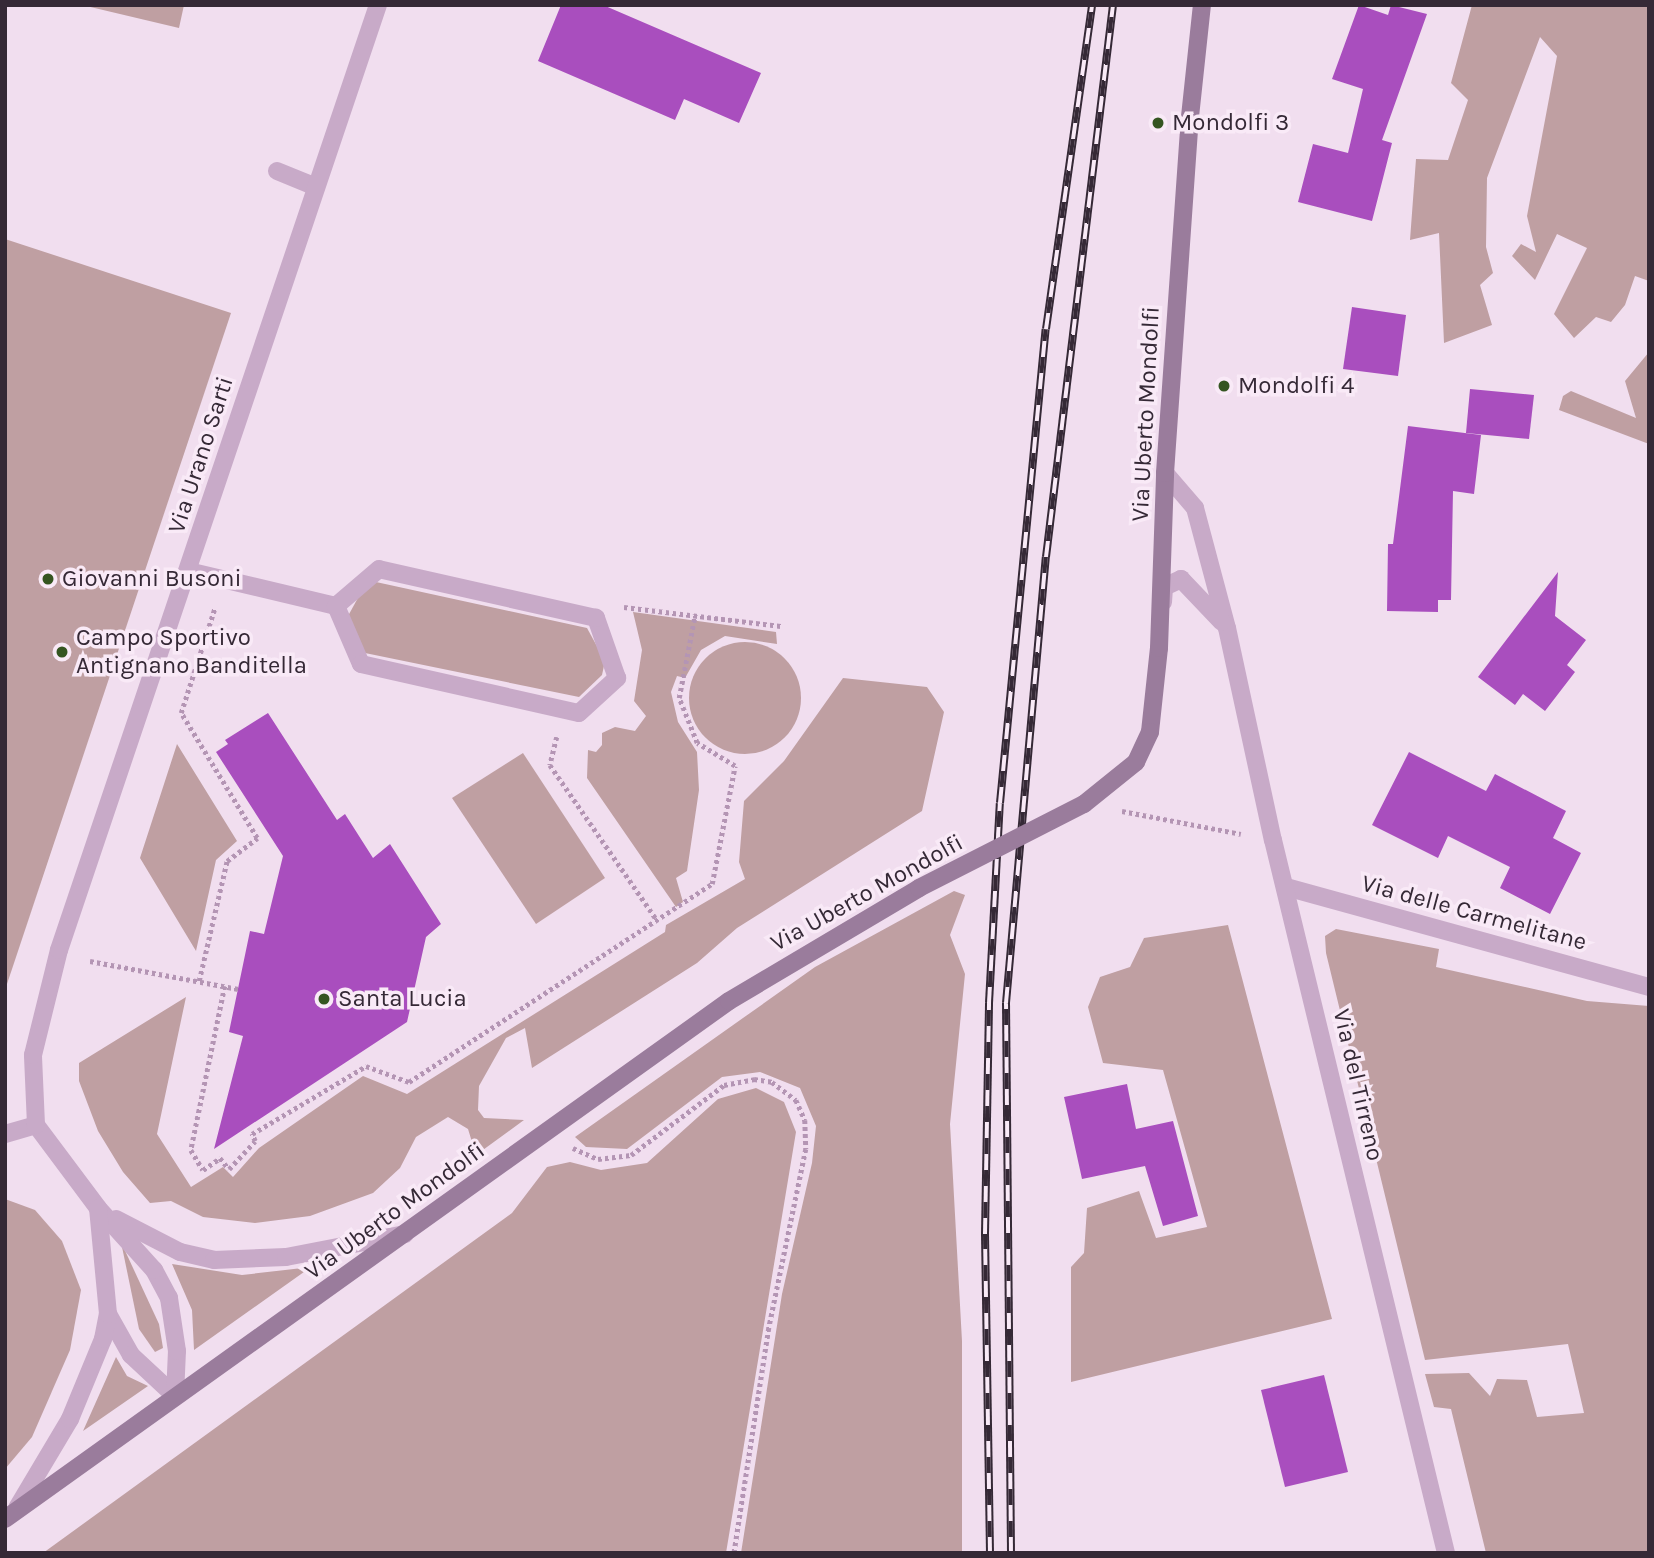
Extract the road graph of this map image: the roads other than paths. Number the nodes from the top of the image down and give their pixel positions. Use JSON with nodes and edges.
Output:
{"nodes":[{"id":1,"x":378,"y":5,"type":"edge"},
{"id":2,"x":1202,"y":5,"type":"edge"},
{"id":3,"x":277,"y":171,"type":"dead end"},
{"id":4,"x":316,"y":187,"type":"junction"},
{"id":5,"x":1165,"y":473,"type":"junction"},
{"id":6,"x":188,"y":571,"type":"junction"},
{"id":7,"x":336,"y":606,"type":"junction"},
{"id":8,"x":1227,"y":628,"type":"junction"},
{"id":9,"x":1160,"y":648,"type":"junction"},
{"id":10,"x":1286,"y":887,"type":"junction"},
{"id":11,"x":1649,"y":987,"type":"edge"},
{"id":12,"x":36,"y":1125,"type":"junction"},
{"id":13,"x":5,"y":1134,"type":"edge"},
{"id":14,"x":98,"y":1208,"type":"junction"},
{"id":15,"x":410,"y":1234,"type":"junction"},
{"id":16,"x":108,"y":1314,"type":"junction"},
{"id":17,"x":175,"y":1396,"type":"junction"},
{"id":18,"x":9,"y":1516,"type":"edge"},
{"id":19,"x":1446,"y":1553,"type":"edge"}],
"edges":[{"from":1,"to":4,"type":"street","name":"Via Urano Sarti"},
{"from":2,"to":5,"type":"main road","name":"Via Uberto Mondolfi"},
{"from":3,"to":4,"type":"street"},
{"from":4,"to":6,"type":"street","name":"Via Urano Sarti"},
{"from":5,"to":8,"type":"street","name":"Via del Tirreno"},
{"from":5,"to":9,"type":"main road","name":"Via Uberto Mondolfi"},
{"from":6,"to":7,"type":"street"},
{"from":6,"to":12,"type":"street","name":"Via Urano Sarti"},
{"from":7,"to":7,"type":"street"},
{"from":8,"to":9,"type":"street"},
{"from":8,"to":10,"type":"street","name":"Via del Tirreno"},
{"from":9,"to":15,"type":"main road","name":"Via Uberto Mondolfi","bridge":true},
{"from":10,"to":11,"type":"street","name":"Via delle Carmelitane"},
{"from":10,"to":19,"type":"street","name":"Via del Tirreno"},
{"from":12,"to":13,"type":"street"},
{"from":12,"to":14,"type":"street"},
{"from":14,"to":15,"type":"street"},
{"from":14,"to":16,"type":"street"},
{"from":14,"to":17,"type":"street"},
{"from":15,"to":17,"type":"main road","name":"Via Uberto Mondolfi"},
{"from":16,"to":17,"type":"street"},
{"from":16,"to":18,"type":"street"},
{"from":17,"to":18,"type":"main road","name":"Via Uberto Mondolfi"}]}
